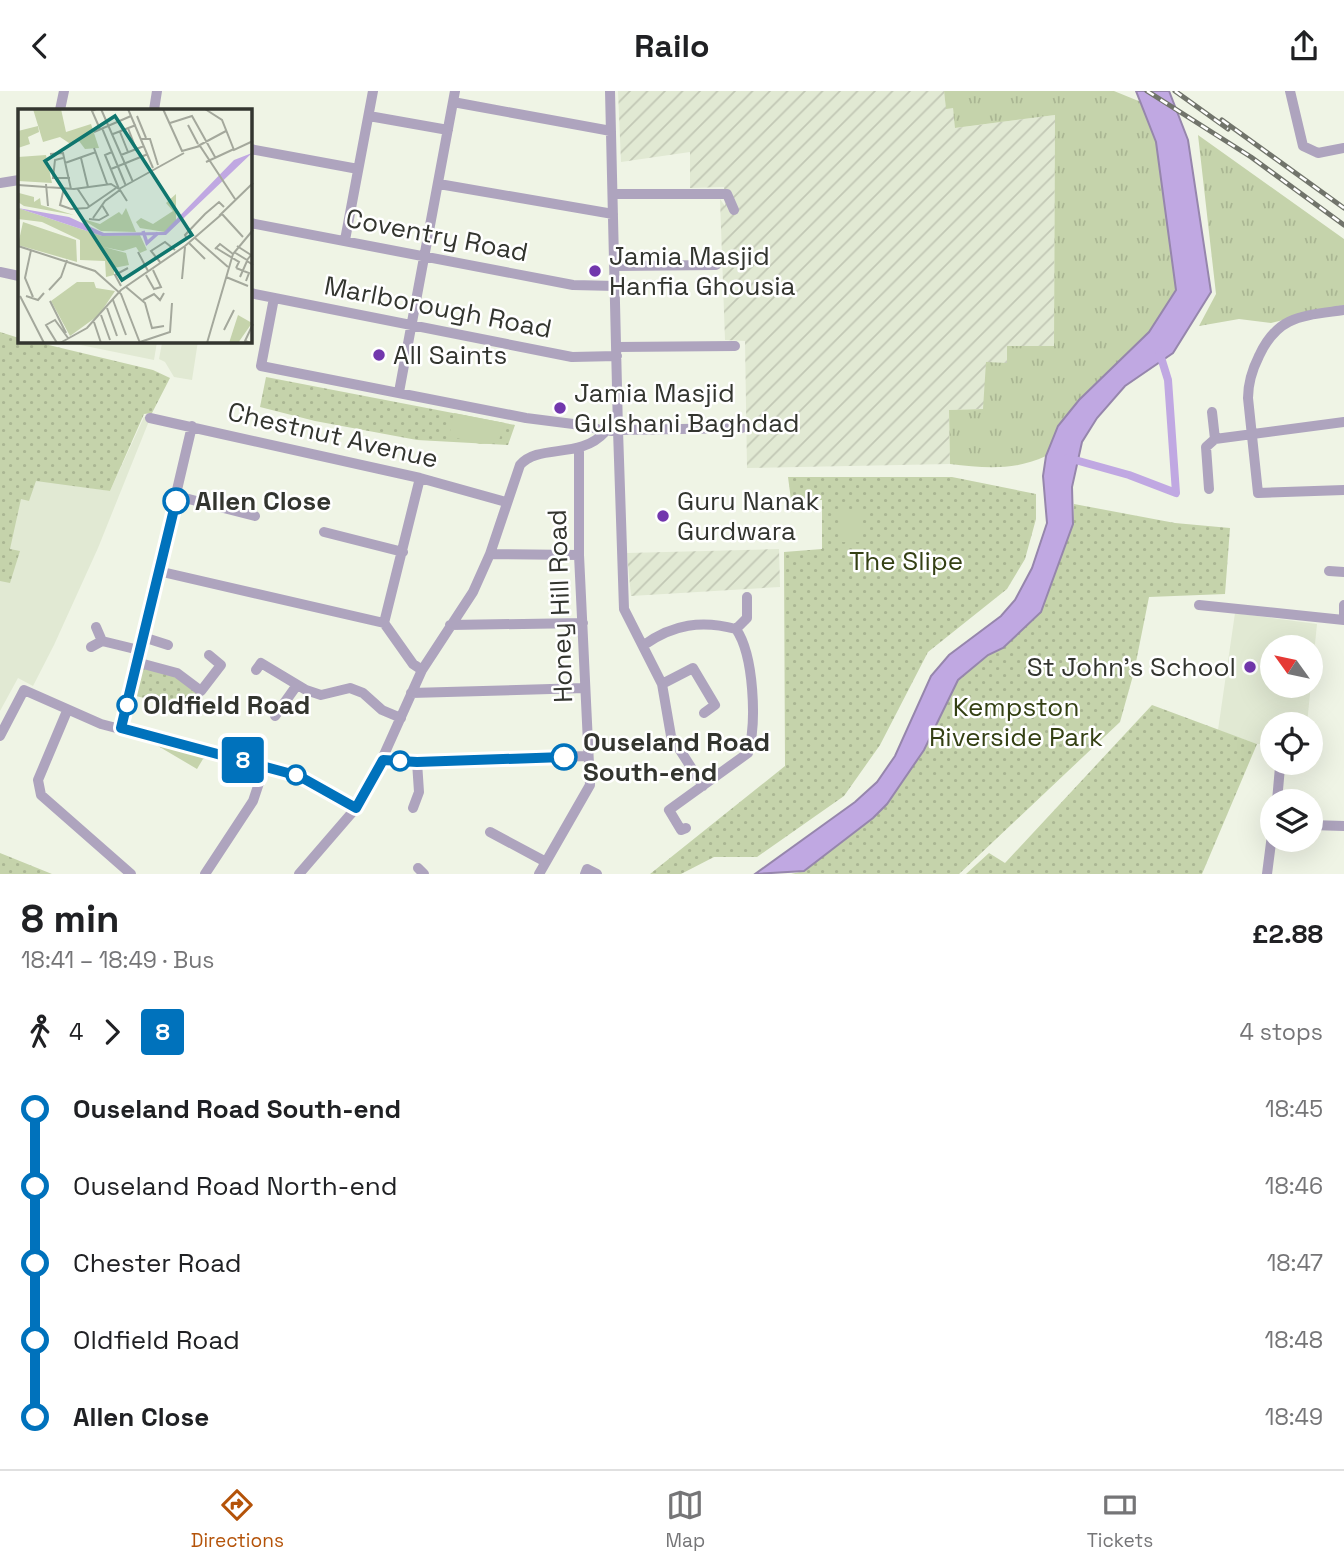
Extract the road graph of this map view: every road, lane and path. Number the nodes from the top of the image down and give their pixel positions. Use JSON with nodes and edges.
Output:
{"nodes":[{"id":1,"x":64,"y":91,"type":"edge"},
{"id":2,"x":157,"y":91,"type":"edge"},
{"id":3,"x":373,"y":91,"type":"edge"},
{"id":4,"x":610,"y":91,"type":"edge"},
{"id":5,"x":1290,"y":91,"type":"edge"},
{"id":6,"x":454,"y":97,"type":"edge"},
{"id":7,"x":60,"y":109,"type":"edge"},
{"id":8,"x":154,"y":109,"type":"edge"},
{"id":9,"x":369,"y":116,"type":"junction"},
{"id":10,"x":448,"y":130,"type":"junction"},
{"id":11,"x":611,"y":131,"type":"junction"},
{"id":12,"x":1344,"y":148,"type":"edge"},
{"id":13,"x":252,"y":149,"type":"edge"},
{"id":14,"x":358,"y":169,"type":"junction"},
{"id":15,"x":18,"y":180,"type":"edge"},
{"id":16,"x":0,"y":183,"type":"edge"},
{"id":17,"x":439,"y":184,"type":"junction"},
{"id":18,"x":614,"y":194,"type":"junction"},
{"id":19,"x":734,"y":210,"type":"dead end"},
{"id":20,"x":614,"y":214,"type":"junction"},
{"id":21,"x":252,"y":223,"type":"edge"},
{"id":22,"x":345,"y":240,"type":"junction"},
{"id":23,"x":425,"y":257,"type":"junction"},
{"id":24,"x":716,"y":265,"type":"dead end"},
{"id":25,"x":615,"y":266,"type":"junction"},
{"id":26,"x":0,"y":272,"type":"edge"},
{"id":27,"x":18,"y":276,"type":"edge"},
{"id":28,"x":616,"y":286,"type":"junction"},
{"id":29,"x":252,"y":293,"type":"edge"},
{"id":30,"x":274,"y":298,"type":"junction"},
{"id":31,"x":1344,"y":310,"type":"edge"},
{"id":32,"x":411,"y":325,"type":"junction"},
{"id":33,"x":735,"y":346,"type":"dead end"},
{"id":34,"x":617,"y":352,"type":"junction"},
{"id":35,"x":399,"y":392,"type":"junction"},
{"id":36,"x":1212,"y":412,"type":"dead end"},
{"id":37,"x":150,"y":418,"type":"dead end"},
{"id":38,"x":1344,"y":422,"type":"edge"},
{"id":39,"x":192,"y":426,"type":"junction"},
{"id":40,"x":579,"y":427,"type":"junction"},
{"id":41,"x":742,"y":428,"type":"dead end"},
{"id":42,"x":618,"y":430,"type":"junction"},
{"id":43,"x":605,"y":432,"type":"junction"},
{"id":44,"x":1252,"y":435,"type":"junction"},
{"id":45,"x":1215,"y":439,"type":"junction"},
{"id":46,"x":577,"y":448,"type":"junction"},
{"id":47,"x":420,"y":478,"type":"junction"},
{"id":48,"x":1209,"y":489,"type":"dead end"},
{"id":49,"x":1344,"y":490,"type":"edge"},
{"id":50,"x":177,"y":496,"type":"junction"},
{"id":51,"x":506,"y":502,"type":"junction"},
{"id":52,"x":255,"y":516,"type":"dead end"},
{"id":53,"x":324,"y":533,"type":"dead end"},
{"id":54,"x":403,"y":552,"type":"junction"},
{"id":55,"x":490,"y":554,"type":"junction"},
{"id":56,"x":579,"y":555,"type":"junction"},
{"id":57,"x":158,"y":571,"type":"junction"},
{"id":58,"x":1329,"y":571,"type":"dead end"},
{"id":59,"x":1344,"y":572,"type":"edge"},
{"id":60,"x":747,"y":597,"type":"dead end"},
{"id":61,"x":1199,"y":605,"type":"dead end"},
{"id":62,"x":1344,"y":605,"type":"edge"},
{"id":63,"x":1344,"y":620,"type":"edge"},
{"id":64,"x":583,"y":623,"type":"junction"},
{"id":65,"x":384,"y":624,"type":"junction"},
{"id":66,"x":450,"y":625,"type":"junction"},
{"id":67,"x":96,"y":627,"type":"dead end"},
{"id":68,"x":736,"y":629,"type":"junction"},
{"id":69,"x":143,"y":637,"type":"junction"},
{"id":70,"x":102,"y":641,"type":"junction"},
{"id":71,"x":168,"y":645,"type":"dead end"},
{"id":72,"x":644,"y":645,"type":"junction"},
{"id":73,"x":91,"y":647,"type":"dead end"},
{"id":74,"x":139,"y":650,"type":"junction"},
{"id":75,"x":209,"y":655,"type":"dead end"},
{"id":76,"x":136,"y":662,"type":"junction"},
{"id":77,"x":258,"y":667,"type":"dead end"},
{"id":78,"x":422,"y":670,"type":"junction"},
{"id":79,"x":662,"y":684,"type":"junction"},
{"id":80,"x":297,"y":685,"type":"junction"},
{"id":81,"x":586,"y":688,"type":"junction"},
{"id":82,"x":411,"y":693,"type":"junction"},
{"id":83,"x":67,"y":712,"type":"junction"},
{"id":84,"x":704,"y":713,"type":"dead end"},
{"id":85,"x":275,"y":716,"type":"dead end"},
{"id":86,"x":401,"y":717,"type":"junction"},
{"id":87,"x":121,"y":728,"type":"junction"},
{"id":88,"x":0,"y":736,"type":"edge"},
{"id":89,"x":588,"y":756,"type":"junction"},
{"id":90,"x":383,"y":760,"type":"junction"},
{"id":91,"x":417,"y":762,"type":"junction"},
{"id":92,"x":265,"y":765,"type":"junction"},
{"id":93,"x":703,"y":786,"type":"junction"},
{"id":94,"x":356,"y":808,"type":"junction"},
{"id":95,"x":413,"y":808,"type":"dead end"},
{"id":96,"x":1323,"y":825,"type":"edge"},
{"id":97,"x":1344,"y":826,"type":"edge"},
{"id":98,"x":686,"y":828,"type":"dead end"},
{"id":99,"x":490,"y":832,"type":"dead end"},
{"id":100,"x":1270,"y":852,"type":"edge"},
{"id":101,"x":546,"y":862,"type":"junction"},
{"id":102,"x":307,"y":864,"type":"junction"},
{"id":103,"x":131,"y":874,"type":"edge"},
{"id":104,"x":205,"y":874,"type":"edge"},
{"id":105,"x":299,"y":874,"type":"edge"},
{"id":106,"x":316,"y":874,"type":"edge"},
{"id":107,"x":539,"y":874,"type":"edge"},
{"id":108,"x":585,"y":874,"type":"edge"},
{"id":109,"x":597,"y":874,"type":"edge"},
{"id":110,"x":1267,"y":874,"type":"edge"}],
"edges":[{"from":1,"to":7,"type":"street"},
{"from":2,"to":8,"type":"street"},
{"from":3,"to":9,"type":"street"},
{"from":4,"to":11,"type":"street"},
{"from":5,"to":12,"type":"street"},
{"from":6,"to":10,"type":"street"},
{"from":6,"to":11,"type":"street"},
{"from":9,"to":10,"type":"street"},
{"from":9,"to":14,"type":"street"},
{"from":10,"to":17,"type":"street"},
{"from":11,"to":18,"type":"street"},
{"from":13,"to":14,"type":"street"},
{"from":14,"to":22,"type":"street"},
{"from":15,"to":16,"type":"street"},
{"from":17,"to":20,"type":"street"},
{"from":17,"to":23,"type":"street"},
{"from":18,"to":19,"type":"street"},
{"from":18,"to":20,"type":"street"},
{"from":20,"to":25,"type":"street"},
{"from":21,"to":22,"type":"street","name":"Coventry Road"},
{"from":22,"to":23,"type":"street","name":"Coventry Road"},
{"from":23,"to":28,"type":"street","name":"Coventry Road"},
{"from":23,"to":32,"type":"street"},
{"from":24,"to":25,"type":"street"},
{"from":25,"to":28,"type":"street"},
{"from":26,"to":27,"type":"street"},
{"from":28,"to":34,"type":"street"},
{"from":29,"to":30,"type":"street","name":"Marlborough Road"},
{"from":30,"to":32,"type":"street","name":"Marlborough Road"},
{"from":30,"to":35,"type":"street"},
{"from":31,"to":44,"type":"street"},
{"from":32,"to":34,"type":"street","name":"Marlborough Road"},
{"from":32,"to":35,"type":"street"},
{"from":33,"to":34,"type":"street","name":"Marlborough Road"},
{"from":34,"to":42,"type":"street"},
{"from":35,"to":40,"type":"street"},
{"from":36,"to":45,"type":"street"},
{"from":37,"to":39,"type":"street","name":"Chestnut Avenue"},
{"from":38,"to":44,"type":"street"},
{"from":39,"to":47,"type":"street","name":"Chestnut Avenue"},
{"from":39,"to":50,"type":"street"},
{"from":40,"to":43,"type":"street"},
{"from":40,"to":46,"type":"street","name":"Honey Hill Road"},
{"from":41,"to":42,"type":"street"},
{"from":42,"to":43,"type":"street"},
{"from":42,"to":72,"type":"street"},
{"from":43,"to":46,"type":"street"},
{"from":44,"to":45,"type":"street"},
{"from":44,"to":49,"type":"street"},
{"from":45,"to":48,"type":"street"},
{"from":46,"to":51,"type":"street"},
{"from":46,"to":56,"type":"street","name":"Honey Hill Road"},
{"from":47,"to":51,"type":"street","name":"Chestnut Avenue"},
{"from":47,"to":54,"type":"street"},
{"from":50,"to":52,"type":"street"},
{"from":50,"to":57,"type":"street"},
{"from":51,"to":55,"type":"street"},
{"from":53,"to":54,"type":"street"},
{"from":54,"to":65,"type":"street"},
{"from":55,"to":56,"type":"street"},
{"from":55,"to":66,"type":"street"},
{"from":56,"to":64,"type":"street","name":"Honey Hill Road"},
{"from":57,"to":65,"type":"street"},
{"from":57,"to":69,"type":"street"},
{"from":58,"to":59,"type":"street"},
{"from":60,"to":68,"type":"street"},
{"from":61,"to":63,"type":"street"},
{"from":62,"to":63,"type":"street"},
{"from":64,"to":66,"type":"street"},
{"from":64,"to":81,"type":"street","name":"Honey Hill Road"},
{"from":65,"to":78,"type":"street"},
{"from":66,"to":78,"type":"street"},
{"from":67,"to":70,"type":"street"},
{"from":68,"to":72,"type":"street"},
{"from":68,"to":93,"type":"street"},
{"from":69,"to":71,"type":"street"},
{"from":69,"to":74,"type":"street"},
{"from":70,"to":73,"type":"street"},
{"from":70,"to":74,"type":"street"},
{"from":72,"to":79,"type":"street"},
{"from":74,"to":76,"type":"street"},
{"from":75,"to":76,"type":"street"},
{"from":76,"to":87,"type":"street"},
{"from":77,"to":80,"type":"street"},
{"from":78,"to":82,"type":"street"},
{"from":79,"to":84,"type":"street"},
{"from":79,"to":93,"type":"street"},
{"from":80,"to":85,"type":"street"},
{"from":80,"to":86,"type":"street"},
{"from":81,"to":82,"type":"street"},
{"from":81,"to":89,"type":"street","name":"Honey Hill Road"},
{"from":82,"to":86,"type":"street"},
{"from":83,"to":87,"type":"street"},
{"from":83,"to":88,"type":"street"},
{"from":83,"to":103,"type":"street"},
{"from":86,"to":90,"type":"street"},
{"from":87,"to":92,"type":"street"},
{"from":89,"to":91,"type":"street"},
{"from":89,"to":101,"type":"street","name":"Honey Hill Road"},
{"from":90,"to":91,"type":"street"},
{"from":90,"to":94,"type":"street"},
{"from":91,"to":95,"type":"street"},
{"from":92,"to":94,"type":"street"},
{"from":92,"to":104,"type":"street"},
{"from":93,"to":98,"type":"street"},
{"from":94,"to":102,"type":"street"},
{"from":96,"to":97,"type":"street"},
{"from":99,"to":101,"type":"street"},
{"from":100,"to":110,"type":"street"},
{"from":101,"to":107,"type":"street","name":"Honey Hill Road"},
{"from":102,"to":105,"type":"street"},
{"from":102,"to":106,"type":"street"},
{"from":108,"to":109,"type":"street"}]}
